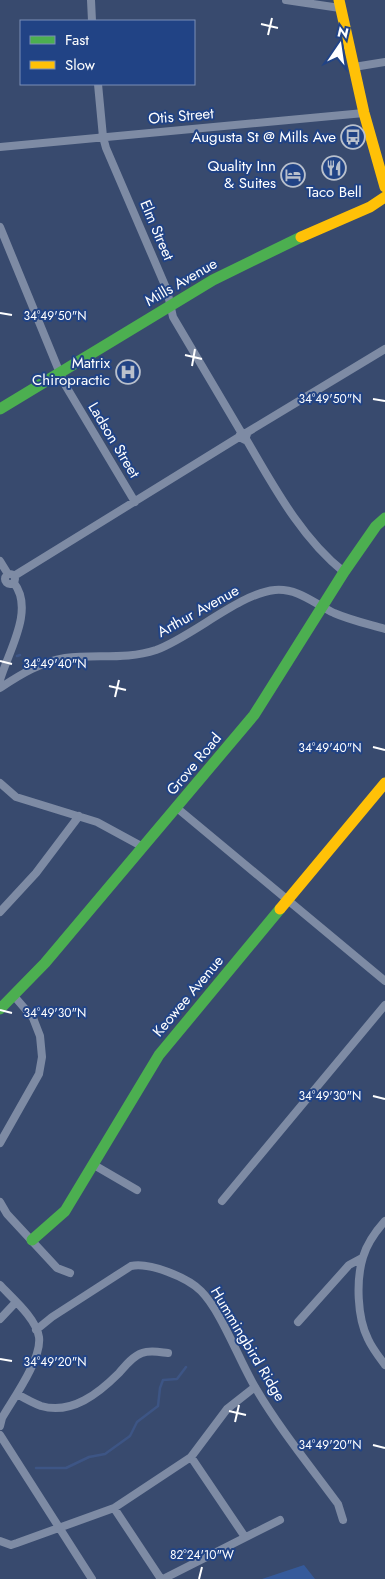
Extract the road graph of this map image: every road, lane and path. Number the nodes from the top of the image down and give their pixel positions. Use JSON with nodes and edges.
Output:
{"nodes":[{"id":1,"x":91,"y":0,"type":"edge"},
{"id":2,"x":286,"y":0,"type":"edge"},
{"id":3,"x":340,"y":4,"type":"edge"},
{"id":4,"x":92,"y":20,"type":"edge"},
{"id":5,"x":385,"y":62,"type":"edge"},
{"id":6,"x":354,"y":67,"type":"junction"},
{"id":7,"x":98,"y":85,"type":"edge"},
{"id":8,"x":364,"y":113,"type":"junction"},
{"id":9,"x":103,"y":137,"type":"junction"},
{"id":10,"x":0,"y":147,"type":"edge"},
{"id":11,"x":385,"y":187,"type":"edge"},
{"id":12,"x":385,"y":197,"type":"edge"},
{"id":13,"x":0,"y":227,"type":"edge"},
{"id":14,"x":170,"y":304,"type":"junction"},
{"id":15,"x":385,"y":348,"type":"edge"},
{"id":16,"x":60,"y":373,"type":"junction"},
{"id":17,"x":0,"y":409,"type":"edge"},
{"id":18,"x":243,"y":435,"type":"junction"},
{"id":19,"x":135,"y":502,"type":"junction"},
{"id":20,"x":385,"y":518,"type":"edge"},
{"id":21,"x":0,"y":561,"type":"edge"},
{"id":22,"x":344,"y":572,"type":"junction"},
{"id":23,"x":8,"y":580,"type":"edge"},
{"id":24,"x":323,"y":606,"type":"junction"},
{"id":25,"x":385,"y":629,"type":"edge"},
{"id":26,"x":0,"y":680,"type":"edge"},
{"id":27,"x":0,"y":688,"type":"edge"},
{"id":28,"x":0,"y":783,"type":"edge"},
{"id":29,"x":385,"y":783,"type":"edge"},
{"id":30,"x":177,"y":808,"type":"junction"},
{"id":31,"x":79,"y":816,"type":"junction"},
{"id":32,"x":143,"y":848,"type":"junction"},
{"id":33,"x":288,"y":900,"type":"junction"},
{"id":34,"x":0,"y":912,"type":"edge"},
{"id":35,"x":385,"y":981,"type":"edge"},
{"id":36,"x":14,"y":996,"type":"junction"},
{"id":37,"x":385,"y":1004,"type":"edge"},
{"id":38,"x":0,"y":1009,"type":"edge"},
{"id":39,"x":0,"y":1143,"type":"edge"},
{"id":40,"x":94,"y":1165,"type":"junction"},
{"id":41,"x":137,"y":1190,"type":"dead end"},
{"id":42,"x":222,"y":1201,"type":"dead end"},
{"id":43,"x":0,"y":1202,"type":"edge"},
{"id":44,"x":385,"y":1221,"type":"edge"},
{"id":45,"x":32,"y":1240,"type":"junction"},
{"id":46,"x":362,"y":1258,"type":"junction"},
{"id":47,"x":70,"y":1273,"type":"dead end"},
{"id":48,"x":0,"y":1285,"type":"edge"},
{"id":49,"x":16,"y":1302,"type":"junction"},
{"id":50,"x":0,"y":1319,"type":"edge"},
{"id":51,"x":298,"y":1322,"type":"dead end"},
{"id":52,"x":36,"y":1330,"type":"junction"},
{"id":53,"x":168,"y":1353,"type":"dead end"},
{"id":54,"x":385,"y":1365,"type":"edge"},
{"id":55,"x":255,"y":1387,"type":"junction"},
{"id":56,"x":16,"y":1394,"type":"junction"},
{"id":57,"x":0,"y":1426,"type":"edge"},
{"id":58,"x":0,"y":1435,"type":"edge"},
{"id":59,"x":190,"y":1457,"type":"junction"},
{"id":60,"x":114,"y":1508,"type":"junction"},
{"id":61,"x":280,"y":1520,"type":"dead end"},
{"id":62,"x":343,"y":1520,"type":"dead end"},
{"id":63,"x":58,"y":1526,"type":"junction"},
{"id":64,"x":245,"y":1537,"type":"junction"},
{"id":65,"x":0,"y":1541,"type":"edge"},
{"id":66,"x":92,"y":1579,"type":"edge"},
{"id":67,"x":162,"y":1579,"type":"edge"}],
"edges":[{"from":1,"to":4,"type":"street"},
{"from":2,"to":3,"type":"street"},
{"from":3,"to":6,"type":"main road"},
{"from":5,"to":6,"type":"street"},
{"from":6,"to":8,"type":"main road"},
{"from":7,"to":9,"type":"street","name":"Elm Street"},
{"from":8,"to":9,"type":"street","name":"Otis Street"},
{"from":8,"to":11,"type":"main road"},
{"from":9,"to":10,"type":"street","name":"Otis Street"},
{"from":9,"to":14,"type":"street","name":"Elm Street"},
{"from":12,"to":14,"type":"main road","name":"Mills Avenue"},
{"from":13,"to":16,"type":"street","name":"Ladson Street"},
{"from":14,"to":16,"type":"main road","name":"Mills Avenue"},
{"from":14,"to":18,"type":"street","name":"Elm Street"},
{"from":15,"to":18,"type":"street"},
{"from":16,"to":17,"type":"main road","name":"Mills Avenue"},
{"from":16,"to":19,"type":"street","name":"Ladson Street"},
{"from":18,"to":19,"type":"street"},
{"from":18,"to":22,"type":"street","name":"Elm Street"},
{"from":19,"to":23,"type":"street"},
{"from":20,"to":22,"type":"main road","name":"Grove Road"},
{"from":21,"to":23,"type":"street"},
{"from":22,"to":24,"type":"main road","name":"Grove Road"},
{"from":23,"to":26,"type":"street"},
{"from":24,"to":25,"type":"street","name":"Arthur Avenue"},
{"from":24,"to":27,"type":"street","name":"Arthur Avenue"},
{"from":24,"to":30,"type":"main road","name":"Grove Road"},
{"from":28,"to":31,"type":"street"},
{"from":29,"to":33,"type":"main road","name":"Keowee Avenue"},
{"from":30,"to":32,"type":"main road","name":"Grove Road"},
{"from":30,"to":33,"type":"street"},
{"from":31,"to":32,"type":"street"},
{"from":31,"to":34,"type":"street"},
{"from":32,"to":36,"type":"main road","name":"Grove Road"},
{"from":33,"to":35,"type":"street"},
{"from":33,"to":40,"type":"main road","name":"Keowee Avenue"},
{"from":36,"to":38,"type":"main road","name":"Grove Road"},
{"from":36,"to":39,"type":"street"},
{"from":37,"to":42,"type":"street"},
{"from":40,"to":41,"type":"street"},
{"from":40,"to":45,"type":"main road","name":"Keowee Avenue"},
{"from":43,"to":45,"type":"street"},
{"from":44,"to":46,"type":"street"},
{"from":45,"to":47,"type":"street"},
{"from":46,"to":51,"type":"street"},
{"from":46,"to":54,"type":"street"},
{"from":48,"to":49,"type":"street"},
{"from":49,"to":50,"type":"street"},
{"from":49,"to":52,"type":"street"},
{"from":52,"to":55,"type":"street","name":"Hummingbird Ridge"},
{"from":52,"to":56,"type":"street"},
{"from":53,"to":56,"type":"street"},
{"from":55,"to":59,"type":"street"},
{"from":55,"to":62,"type":"street","name":"Hummingbird Ridge"},
{"from":56,"to":57,"type":"street"},
{"from":58,"to":63,"type":"street"},
{"from":59,"to":60,"type":"street"},
{"from":59,"to":64,"type":"street"},
{"from":60,"to":63,"type":"street"},
{"from":60,"to":67,"type":"street"},
{"from":61,"to":64,"type":"street"},
{"from":63,"to":65,"type":"street"},
{"from":63,"to":66,"type":"street"},
{"from":64,"to":67,"type":"street"}]}
